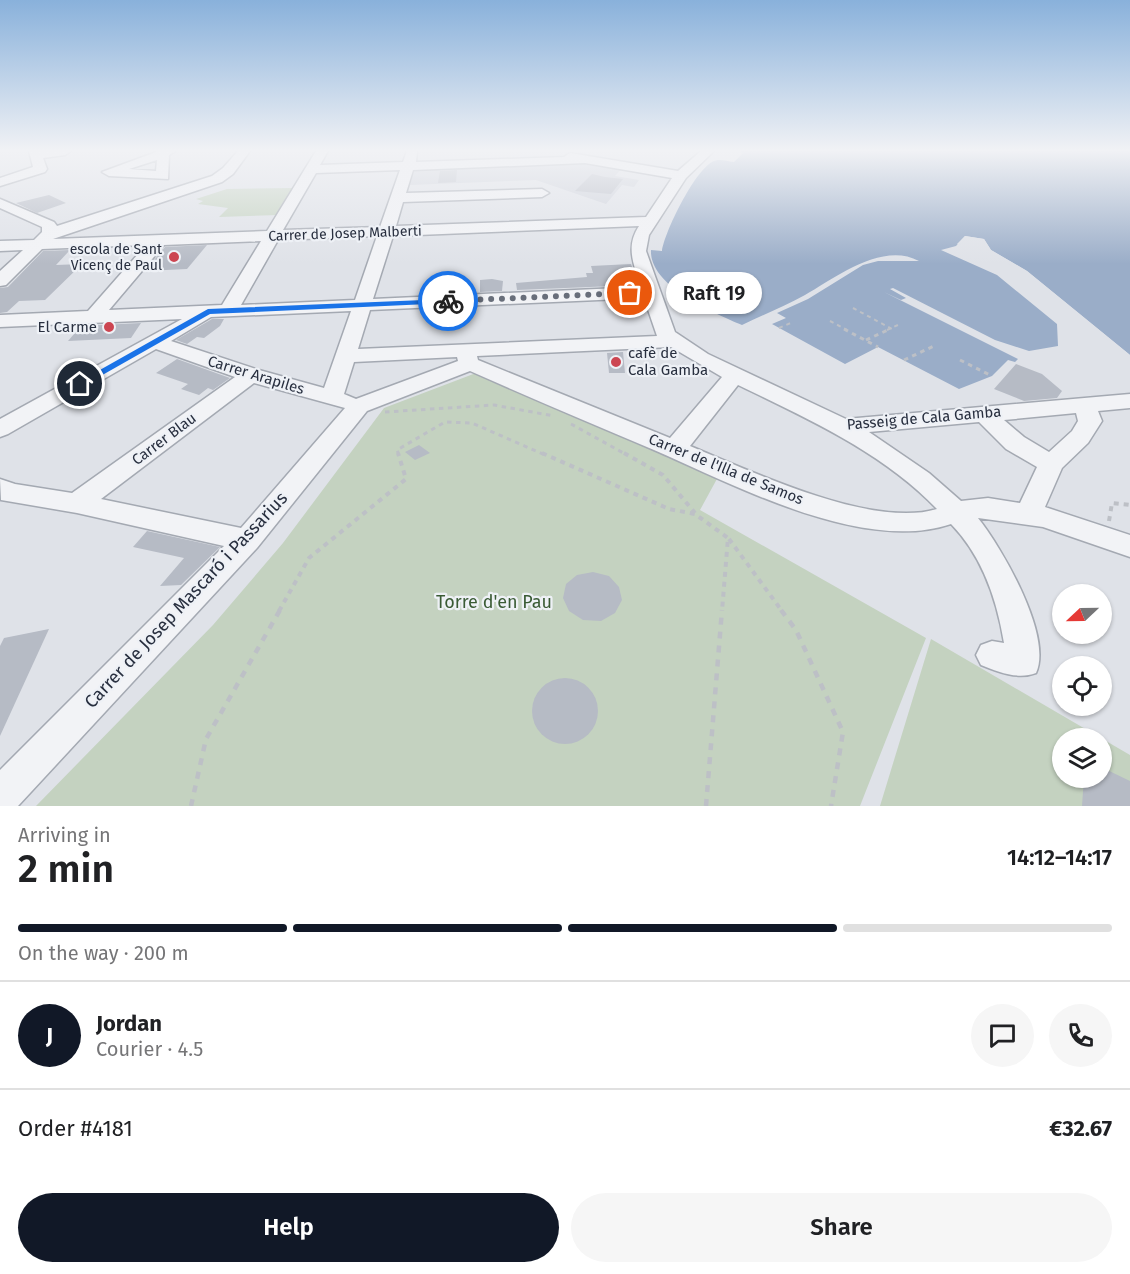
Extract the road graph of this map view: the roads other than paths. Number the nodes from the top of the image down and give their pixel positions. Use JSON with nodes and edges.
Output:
{"nodes":[{"id":1,"x":189,"y":189,"type":"edge"},
{"id":2,"x":300,"y":189,"type":"edge"},
{"id":3,"x":400,"y":189,"type":"edge"},
{"id":4,"x":673,"y":189,"type":"edge"},
{"id":5,"x":542,"y":193,"type":"dead end"},
{"id":6,"x":397,"y":198,"type":"junction"},
{"id":7,"x":0,"y":203,"type":"edge"},
{"id":8,"x":511,"y":210,"type":"junction"},
{"id":9,"x":651,"y":221,"type":"junction"},
{"id":10,"x":386,"y":231,"type":"junction"},
{"id":11,"x":272,"y":236,"type":"junction"},
{"id":12,"x":44,"y":239,"type":"junction"},
{"id":13,"x":159,"y":240,"type":"junction"},
{"id":14,"x":0,"y":246,"type":"edge"},
{"id":15,"x":0,"y":281,"type":"edge"},
{"id":16,"x":652,"y":292,"type":"junction"},
{"id":17,"x":362,"y":305,"type":"junction"},
{"id":18,"x":228,"y":311,"type":"junction"},
{"id":19,"x":208,"y":312,"type":"junction"},
{"id":20,"x":93,"y":317,"type":"junction"},
{"id":21,"x":0,"y":321,"type":"edge"},
{"id":22,"x":674,"y":341,"type":"junction"},
{"id":23,"x":154,"y":342,"type":"junction"},
{"id":24,"x":346,"y":356,"type":"junction"},
{"id":25,"x":467,"y":357,"type":"junction"},
{"id":26,"x":251,"y":375,"type":"junction"},
{"id":27,"x":734,"y":376,"type":"junction"},
{"id":28,"x":1130,"y":401,"type":"edge"},
{"id":29,"x":1084,"y":405,"type":"junction"},
{"id":30,"x":347,"y":407,"type":"junction"},
{"id":31,"x":983,"y":413,"type":"junction"},
{"id":32,"x":843,"y":427,"type":"junction"},
{"id":33,"x":0,"y":429,"type":"edge"},
{"id":34,"x":675,"y":449,"type":"junction"},
{"id":35,"x":1051,"y":464,"type":"junction"},
{"id":36,"x":0,"y":489,"type":"edge"},
{"id":37,"x":77,"y":503,"type":"junction"},
{"id":38,"x":957,"y":512,"type":"junction"},
{"id":39,"x":1029,"y":514,"type":"junction"},
{"id":40,"x":248,"y":540,"type":"junction"},
{"id":41,"x":1118,"y":542,"type":"edge"},
{"id":42,"x":992,"y":655,"type":"dead end"},
{"id":43,"x":0,"y":797,"type":"edge"}],
"edges":[{"from":1,"to":12,"type":"street"},
{"from":2,"to":11,"type":"street"},
{"from":3,"to":6,"type":"street"},
{"from":4,"to":9,"type":"street"},
{"from":5,"to":8,"type":"street"},
{"from":6,"to":8,"type":"street"},
{"from":6,"to":10,"type":"street"},
{"from":7,"to":12,"type":"street"},
{"from":8,"to":9,"type":"street","name":"Carrer de Josep Malberti"},
{"from":8,"to":10,"type":"street","name":"Carrer de Josep Malberti"},
{"from":9,"to":16,"type":"street"},
{"from":10,"to":11,"type":"street","name":"Carrer de Josep Malberti"},
{"from":10,"to":17,"type":"street"},
{"from":11,"to":13,"type":"street","name":"Carrer de Josep Malberti"},
{"from":11,"to":18,"type":"street"},
{"from":12,"to":13,"type":"street","name":"Carrer de Josep Malberti"},
{"from":12,"to":14,"type":"street","name":"Carrer de Josep Malberti"},
{"from":12,"to":15,"type":"street"},
{"from":13,"to":20,"type":"street"},
{"from":16,"to":17,"type":"street"},
{"from":16,"to":22,"type":"street"},
{"from":17,"to":18,"type":"street"},
{"from":17,"to":24,"type":"street"},
{"from":18,"to":19,"type":"street"},
{"from":19,"to":20,"type":"street"},
{"from":19,"to":23,"type":"street"},
{"from":20,"to":21,"type":"street"},
{"from":22,"to":25,"type":"street"},
{"from":22,"to":27,"type":"street","name":"Passeig de Cala Gamba"},
{"from":23,"to":26,"type":"street","name":"Carrer Arapiles"},
{"from":23,"to":33,"type":"street"},
{"from":24,"to":25,"type":"street"},
{"from":24,"to":30,"type":"street"},
{"from":25,"to":30,"type":"street","name":"Carrer de Josep Mascaró i Passarius"},
{"from":25,"to":34,"type":"street","name":"Carrer de l'Illa de Samos"},
{"from":26,"to":30,"type":"street","name":"Carrer Arapiles"},
{"from":26,"to":37,"type":"street","name":"Carrer Blau"},
{"from":27,"to":32,"type":"street","name":"Passeig de Cala Gamba"},
{"from":27,"to":34,"type":"street"},
{"from":28,"to":29,"type":"street","name":"Passeig de Cala Gamba"},
{"from":29,"to":31,"type":"street","name":"Passeig de Cala Gamba"},
{"from":29,"to":35,"type":"street"},
{"from":30,"to":40,"type":"street","name":"Carrer de Josep Mascaró i Passarius"},
{"from":31,"to":32,"type":"street","name":"Passeig de Cala Gamba"},
{"from":31,"to":35,"type":"street"},
{"from":32,"to":38,"type":"street"},
{"from":34,"to":38,"type":"street","name":"Carrer de l'Illa de Samos"},
{"from":35,"to":39,"type":"street"},
{"from":36,"to":37,"type":"street"},
{"from":37,"to":40,"type":"street"},
{"from":38,"to":39,"type":"street","name":"Carrer de l'Illa de Samos"},
{"from":38,"to":42,"type":"street"},
{"from":39,"to":41,"type":"street","name":"Carrer de l'Illa de Samos"},
{"from":40,"to":43,"type":"street","name":"Carrer de Josep Mascaró i Passarius"}]}
